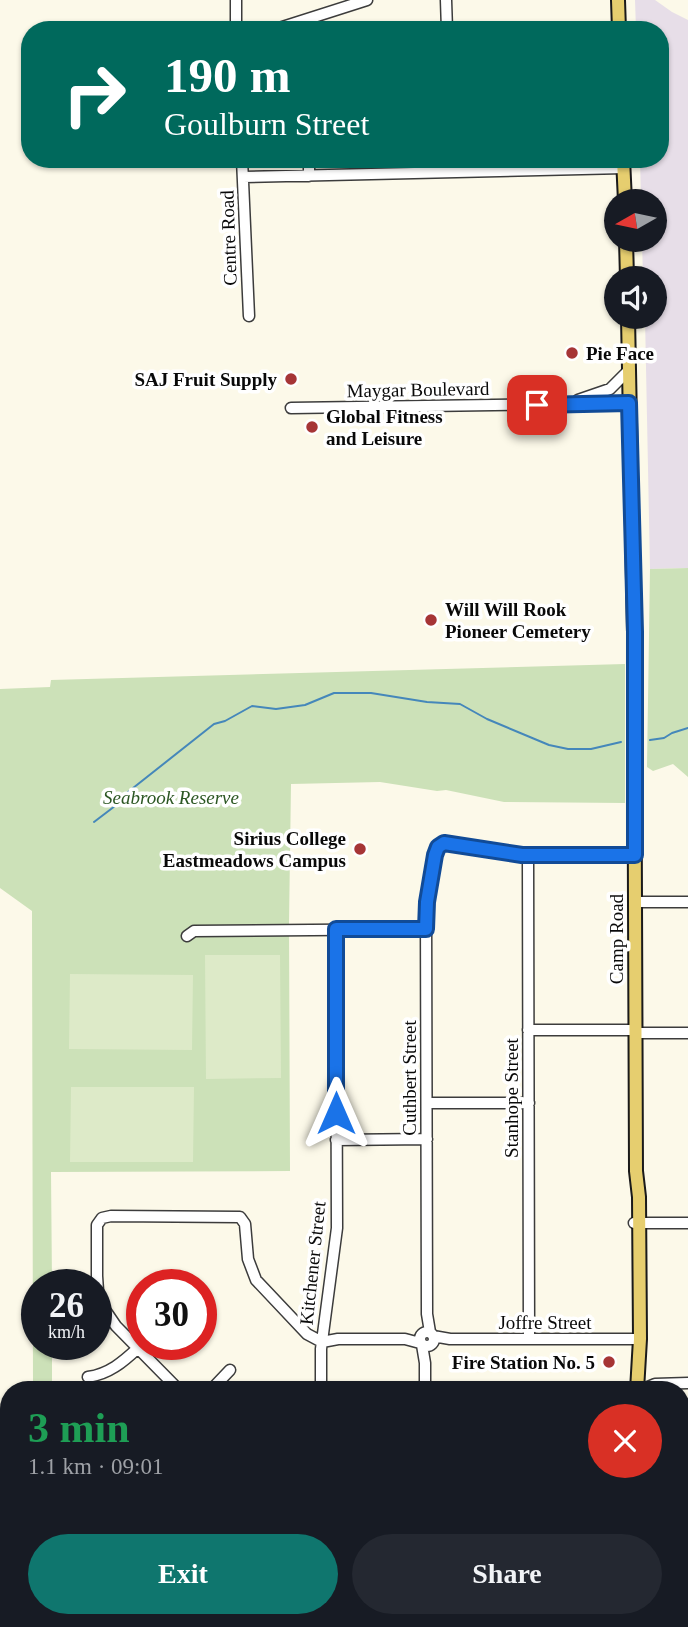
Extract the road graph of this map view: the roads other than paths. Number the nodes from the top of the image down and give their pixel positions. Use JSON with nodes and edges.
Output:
{"nodes":[{"id":1,"x":236,"y":0,"type":"edge"},
{"id":2,"x":367,"y":0,"type":"edge"},
{"id":3,"x":446,"y":0,"type":"edge"},
{"id":4,"x":618,"y":0,"type":"edge"},
{"id":5,"x":236,"y":21,"type":"edge"},
{"id":6,"x":316,"y":21,"type":"edge"},
{"id":7,"x":447,"y":21,"type":"edge"},
{"id":8,"x":619,"y":21,"type":"edge"},
{"id":9,"x":242,"y":168,"type":"edge"},
{"id":10,"x":309,"y":168,"type":"edge"},
{"id":11,"x":451,"y":168,"type":"edge"},
{"id":12,"x":537,"y":168,"type":"edge"},
{"id":13,"x":623,"y":168,"type":"edge"},
{"id":14,"x":451,"y":172,"type":"junction"},
{"id":15,"x":309,"y":176,"type":"junction"},
{"id":16,"x":243,"y":177,"type":"junction"},
{"id":17,"x":624,"y":189,"type":"edge"},
{"id":18,"x":249,"y":316,"type":"dead end"},
{"id":19,"x":628,"y":329,"type":"edge"},
{"id":20,"x":628,"y":371,"type":"junction"},
{"id":21,"x":629,"y":403,"type":"junction"},
{"id":22,"x":564,"y":404,"type":"junction"},
{"id":23,"x":291,"y":408,"type":"dead end"},
{"id":24,"x":635,"y":855,"type":"junction"},
{"id":25,"x":528,"y":856,"type":"junction"},
{"id":26,"x":688,"y":901,"type":"edge"},
{"id":27,"x":635,"y":902,"type":"junction"},
{"id":28,"x":336,"y":929,"type":"junction"},
{"id":29,"x":426,"y":929,"type":"junction"},
{"id":30,"x":187,"y":936,"type":"dead end"},
{"id":31,"x":528,"y":1030,"type":"junction"},
{"id":32,"x":636,"y":1031,"type":"junction"},
{"id":33,"x":688,"y":1033,"type":"edge"},
{"id":34,"x":529,"y":1103,"type":"junction"},
{"id":35,"x":427,"y":1104,"type":"junction"},
{"id":36,"x":427,"y":1139,"type":"junction"},
{"id":37,"x":336,"y":1140,"type":"junction"},
{"id":38,"x":637,"y":1223,"type":"junction"},
{"id":39,"x":688,"y":1223,"type":"edge"},
{"id":40,"x":126,"y":1336,"type":"edge"},
{"id":41,"x":322,"y":1337,"type":"junction"},
{"id":42,"x":426,"y":1339,"type":"junction"},
{"id":43,"x":530,"y":1339,"type":"junction"},
{"id":44,"x":637,"y":1339,"type":"junction"},
{"id":45,"x":126,"y":1357,"type":"edge"},
{"id":46,"x":150,"y":1360,"type":"edge"},
{"id":47,"x":230,"y":1370,"type":"dead end"},
{"id":48,"x":639,"y":1375,"type":"junction"},
{"id":49,"x":88,"y":1377,"type":"dead end"},
{"id":50,"x":170,"y":1381,"type":"edge"},
{"id":51,"x":220,"y":1381,"type":"edge"},
{"id":52,"x":321,"y":1381,"type":"edge"},
{"id":53,"x":425,"y":1381,"type":"edge"},
{"id":54,"x":638,"y":1381,"type":"edge"},
{"id":55,"x":639,"y":1381,"type":"edge"},
{"id":56,"x":645,"y":1381,"type":"edge"}],
"edges":[{"from":1,"to":5,"type":"street"},
{"from":2,"to":6,"type":"street"},
{"from":3,"to":7,"type":"street"},
{"from":4,"to":8,"type":"main road"},
{"from":9,"to":16,"type":"street","name":"Centre Road"},
{"from":10,"to":15,"type":"street"},
{"from":11,"to":14,"type":"street"},
{"from":12,"to":14,"type":"street"},
{"from":13,"to":17,"type":"main road"},
{"from":14,"to":15,"type":"street"},
{"from":15,"to":16,"type":"street"},
{"from":16,"to":18,"type":"street","name":"Centre Road"},
{"from":19,"to":20,"type":"main road","name":"Camp Road"},
{"from":20,"to":21,"type":"main road","name":"Camp Road"},
{"from":20,"to":22,"type":"street"},
{"from":21,"to":22,"type":"street","name":"Maygar Boulevard"},
{"from":21,"to":24,"type":"main road","name":"Camp Road"},
{"from":22,"to":23,"type":"street","name":"Maygar Boulevard"},
{"from":24,"to":25,"type":"street"},
{"from":24,"to":27,"type":"main road","name":"Camp Road"},
{"from":25,"to":29,"type":"street","name":"Cuthbert Street"},
{"from":25,"to":31,"type":"street","name":"Stanhope Street"},
{"from":26,"to":27,"type":"street"},
{"from":27,"to":32,"type":"main road","name":"Camp Road"},
{"from":28,"to":29,"type":"street"},
{"from":28,"to":30,"type":"street"},
{"from":28,"to":37,"type":"street","name":"Kitchener Street"},
{"from":29,"to":35,"type":"street","name":"Cuthbert Street"},
{"from":31,"to":32,"type":"street"},
{"from":31,"to":34,"type":"street","name":"Stanhope Street"},
{"from":32,"to":33,"type":"street"},
{"from":32,"to":38,"type":"main road","name":"Camp Road"},
{"from":34,"to":35,"type":"street"},
{"from":34,"to":43,"type":"street","name":"Stanhope Street"},
{"from":35,"to":36,"type":"street","name":"Cuthbert Street"},
{"from":36,"to":37,"type":"street"},
{"from":36,"to":42,"type":"street","name":"Cuthbert Street"},
{"from":37,"to":41,"type":"street","name":"Kitchener Street"},
{"from":38,"to":39,"type":"street"},
{"from":38,"to":44,"type":"main road","name":"Camp Road"},
{"from":40,"to":41,"type":"street","name":"Joffre Street"},
{"from":41,"to":42,"type":"street","name":"Joffre Street"},
{"from":41,"to":52,"type":"street","name":"Kitchener Street"},
{"from":42,"to":43,"type":"street","name":"Joffre Street"},
{"from":42,"to":53,"type":"street","name":"Cuthbert Street"},
{"from":43,"to":44,"type":"street","name":"Joffre Street"},
{"from":44,"to":48,"type":"main road","name":"Camp Road"},
{"from":44,"to":54,"type":"main road","name":"Camp Road"},
{"from":45,"to":49,"type":"street"},
{"from":46,"to":50,"type":"street"},
{"from":47,"to":51,"type":"street"},
{"from":48,"to":55,"type":"main road","name":"Camp Road"},
{"from":48,"to":56,"type":"street"}]}
